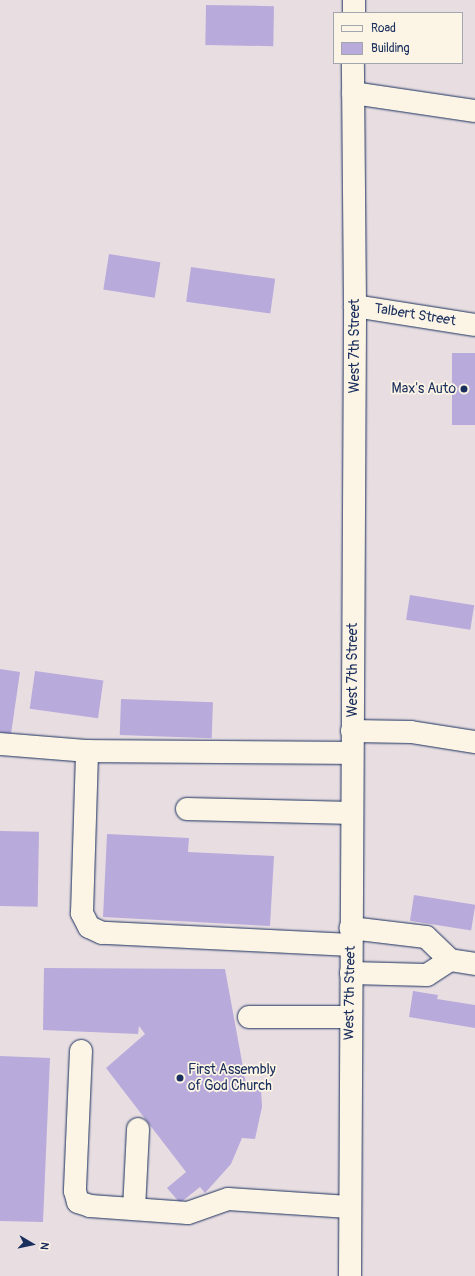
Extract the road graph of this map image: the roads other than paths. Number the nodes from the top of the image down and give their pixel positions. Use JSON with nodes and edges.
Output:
{"nodes":[{"id":1,"x":354,"y":0,"type":"edge"},
{"id":2,"x":354,"y":12,"type":"edge"},
{"id":3,"x":353,"y":64,"type":"edge"},
{"id":4,"x":353,"y":93,"type":"junction"},
{"id":5,"x":475,"y":111,"type":"edge"},
{"id":6,"x":355,"y":306,"type":"junction"},
{"id":7,"x":475,"y":325,"type":"edge"},
{"id":8,"x":352,"y":731,"type":"junction"},
{"id":9,"x":475,"y":742,"type":"edge"},
{"id":10,"x":0,"y":744,"type":"edge"},
{"id":11,"x":86,"y":751,"type":"junction"},
{"id":12,"x":352,"y":753,"type":"junction"},
{"id":13,"x":187,"y":809,"type":"dead end"},
{"id":14,"x":352,"y":813,"type":"junction"},
{"id":15,"x":351,"y":936,"type":"junction"},
{"id":16,"x":450,"y":960,"type":"junction"},
{"id":17,"x":475,"y":964,"type":"edge"},
{"id":18,"x":351,"y":973,"type":"junction"},
{"id":19,"x":248,"y":1017,"type":"dead end"},
{"id":20,"x":350,"y":1017,"type":"junction"},
{"id":21,"x":81,"y":1051,"type":"dead end"},
{"id":22,"x":138,"y":1129,"type":"dead end"},
{"id":23,"x":349,"y":1207,"type":"junction"},
{"id":24,"x":134,"y":1210,"type":"junction"},
{"id":25,"x":350,"y":1276,"type":"edge"}],
"edges":[{"from":1,"to":2,"type":"main road"},
{"from":3,"to":4,"type":"main road","name":"West 7th Street"},
{"from":4,"to":5,"type":"main road"},
{"from":4,"to":6,"type":"main road","name":"West 7th Street"},
{"from":6,"to":7,"type":"main road","name":"Talbert Street"},
{"from":6,"to":8,"type":"main road","name":"West 7th Street"},
{"from":8,"to":9,"type":"main road"},
{"from":8,"to":12,"type":"main road","name":"West 7th Street"},
{"from":10,"to":11,"type":"main road"},
{"from":11,"to":12,"type":"main road"},
{"from":11,"to":15,"type":"main road"},
{"from":12,"to":14,"type":"main road","name":"West 7th Street"},
{"from":13,"to":14,"type":"main road"},
{"from":14,"to":15,"type":"main road","name":"West 7th Street"},
{"from":15,"to":16,"type":"main road"},
{"from":15,"to":18,"type":"main road","name":"West 7th Street"},
{"from":16,"to":17,"type":"main road"},
{"from":16,"to":18,"type":"main road"},
{"from":18,"to":20,"type":"main road","name":"West 7th Street"},
{"from":19,"to":20,"type":"main road"},
{"from":20,"to":23,"type":"main road","name":"West 7th Street"},
{"from":21,"to":24,"type":"main road"},
{"from":22,"to":24,"type":"main road"},
{"from":23,"to":24,"type":"main road"},
{"from":23,"to":25,"type":"main road","name":"West 7th Street"}]}
